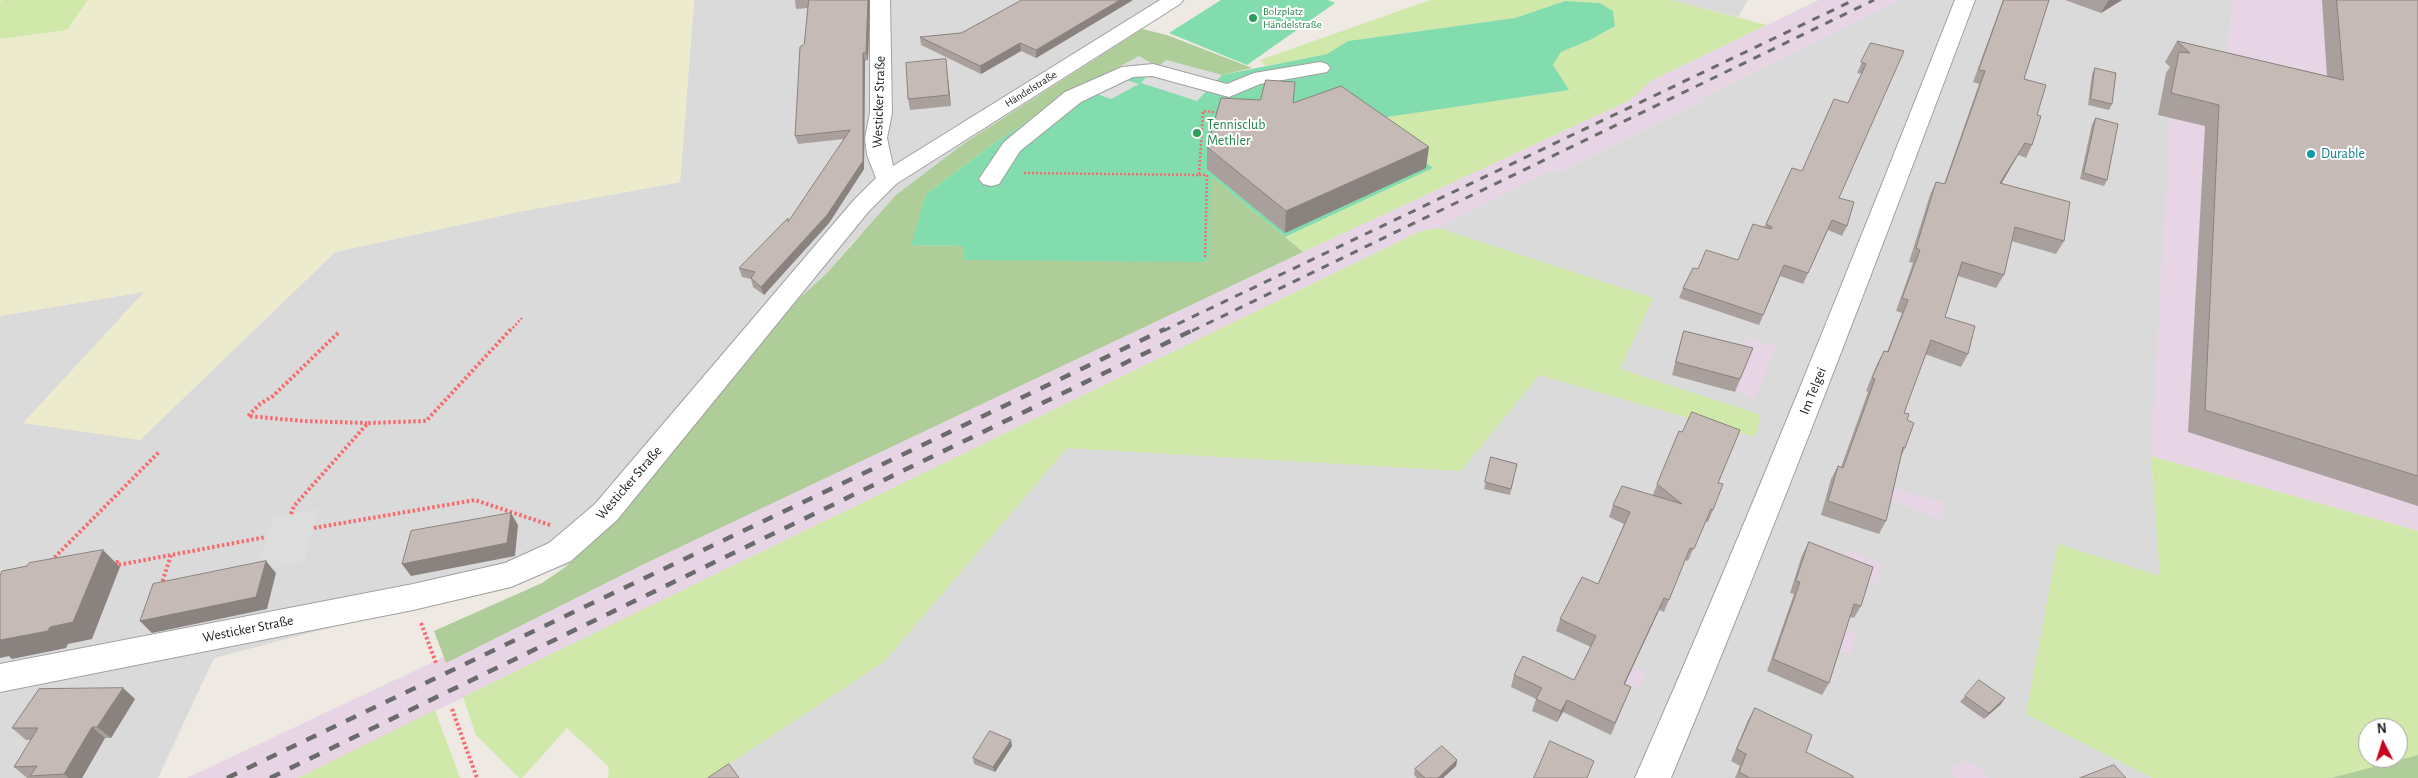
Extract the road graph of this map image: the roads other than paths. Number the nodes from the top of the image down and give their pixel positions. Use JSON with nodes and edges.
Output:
{"nodes":[{"id":1,"x":880,"y":0,"type":"edge"},
{"id":2,"x":1173,"y":0,"type":"edge"},
{"id":3,"x":1965,"y":0,"type":"edge"},
{"id":4,"x":1320,"y":68,"type":"dead end"},
{"id":5,"x":993,"y":175,"type":"road end"},
{"id":6,"x":888,"y":179,"type":"junction"},
{"id":7,"x":0,"y":678,"type":"edge"},
{"id":8,"x":1653,"y":778,"type":"edge"}],
"edges":[{"from":1,"to":6,"type":"street","name":"Westicker Straße"},
{"from":2,"to":6,"type":"street","name":"Händelstraße"},
{"from":3,"to":8,"type":"street","name":"Im Telgei"},
{"from":4,"to":5,"type":"street"},
{"from":6,"to":7,"type":"street","name":"Westicker Straße"}]}
